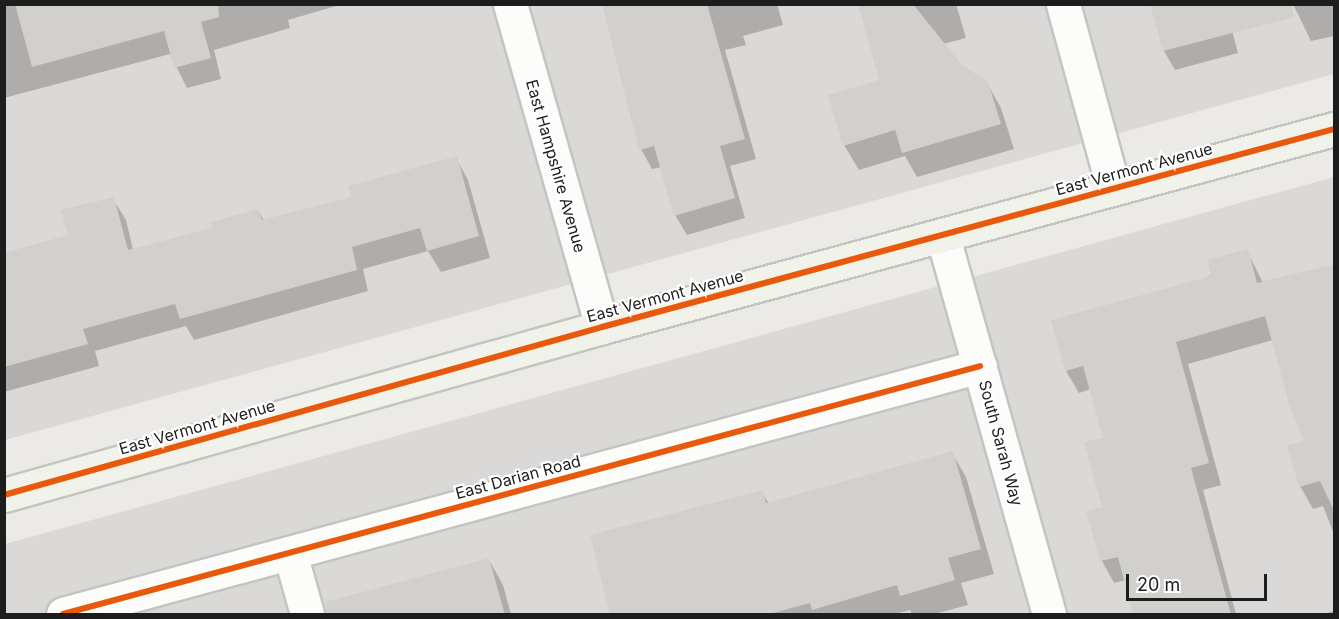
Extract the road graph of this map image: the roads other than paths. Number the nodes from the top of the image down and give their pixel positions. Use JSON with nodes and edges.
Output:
{"nodes":[{"id":1,"x":510,"y":4,"type":"edge"},
{"id":2,"x":1063,"y":4,"type":"edge"},
{"id":3,"x":1335,"y":129,"type":"edge"},
{"id":4,"x":1113,"y":187,"type":"junction"},
{"id":5,"x":944,"y":237,"type":"junction"},
{"id":6,"x":602,"y":327,"type":"junction"},
{"id":7,"x":980,"y":366,"type":"junction"},
{"id":8,"x":4,"y":495,"type":"edge"},
{"id":9,"x":290,"y":553,"type":"junction"},
{"id":10,"x":63,"y":615,"type":"edge"},
{"id":11,"x":307,"y":615,"type":"edge"},
{"id":12,"x":1049,"y":615,"type":"edge"}],
"edges":[{"from":1,"to":6,"type":"street","name":"East Hampshire Avenue"},
{"from":2,"to":4,"type":"street"},
{"from":3,"to":4,"type":"street","name":"East Vermont Avenue"},
{"from":4,"to":5,"type":"street","name":"East Vermont Avenue"},
{"from":5,"to":6,"type":"street","name":"East Vermont Avenue"},
{"from":5,"to":7,"type":"street","name":"South Sarah Way"},
{"from":6,"to":8,"type":"street","name":"East Vermont Avenue"},
{"from":7,"to":9,"type":"street","name":"East Darian Road"},
{"from":7,"to":12,"type":"street","name":"South Sarah Way"},
{"from":9,"to":10,"type":"street","name":"East Darian Road"},
{"from":9,"to":11,"type":"street"}]}
